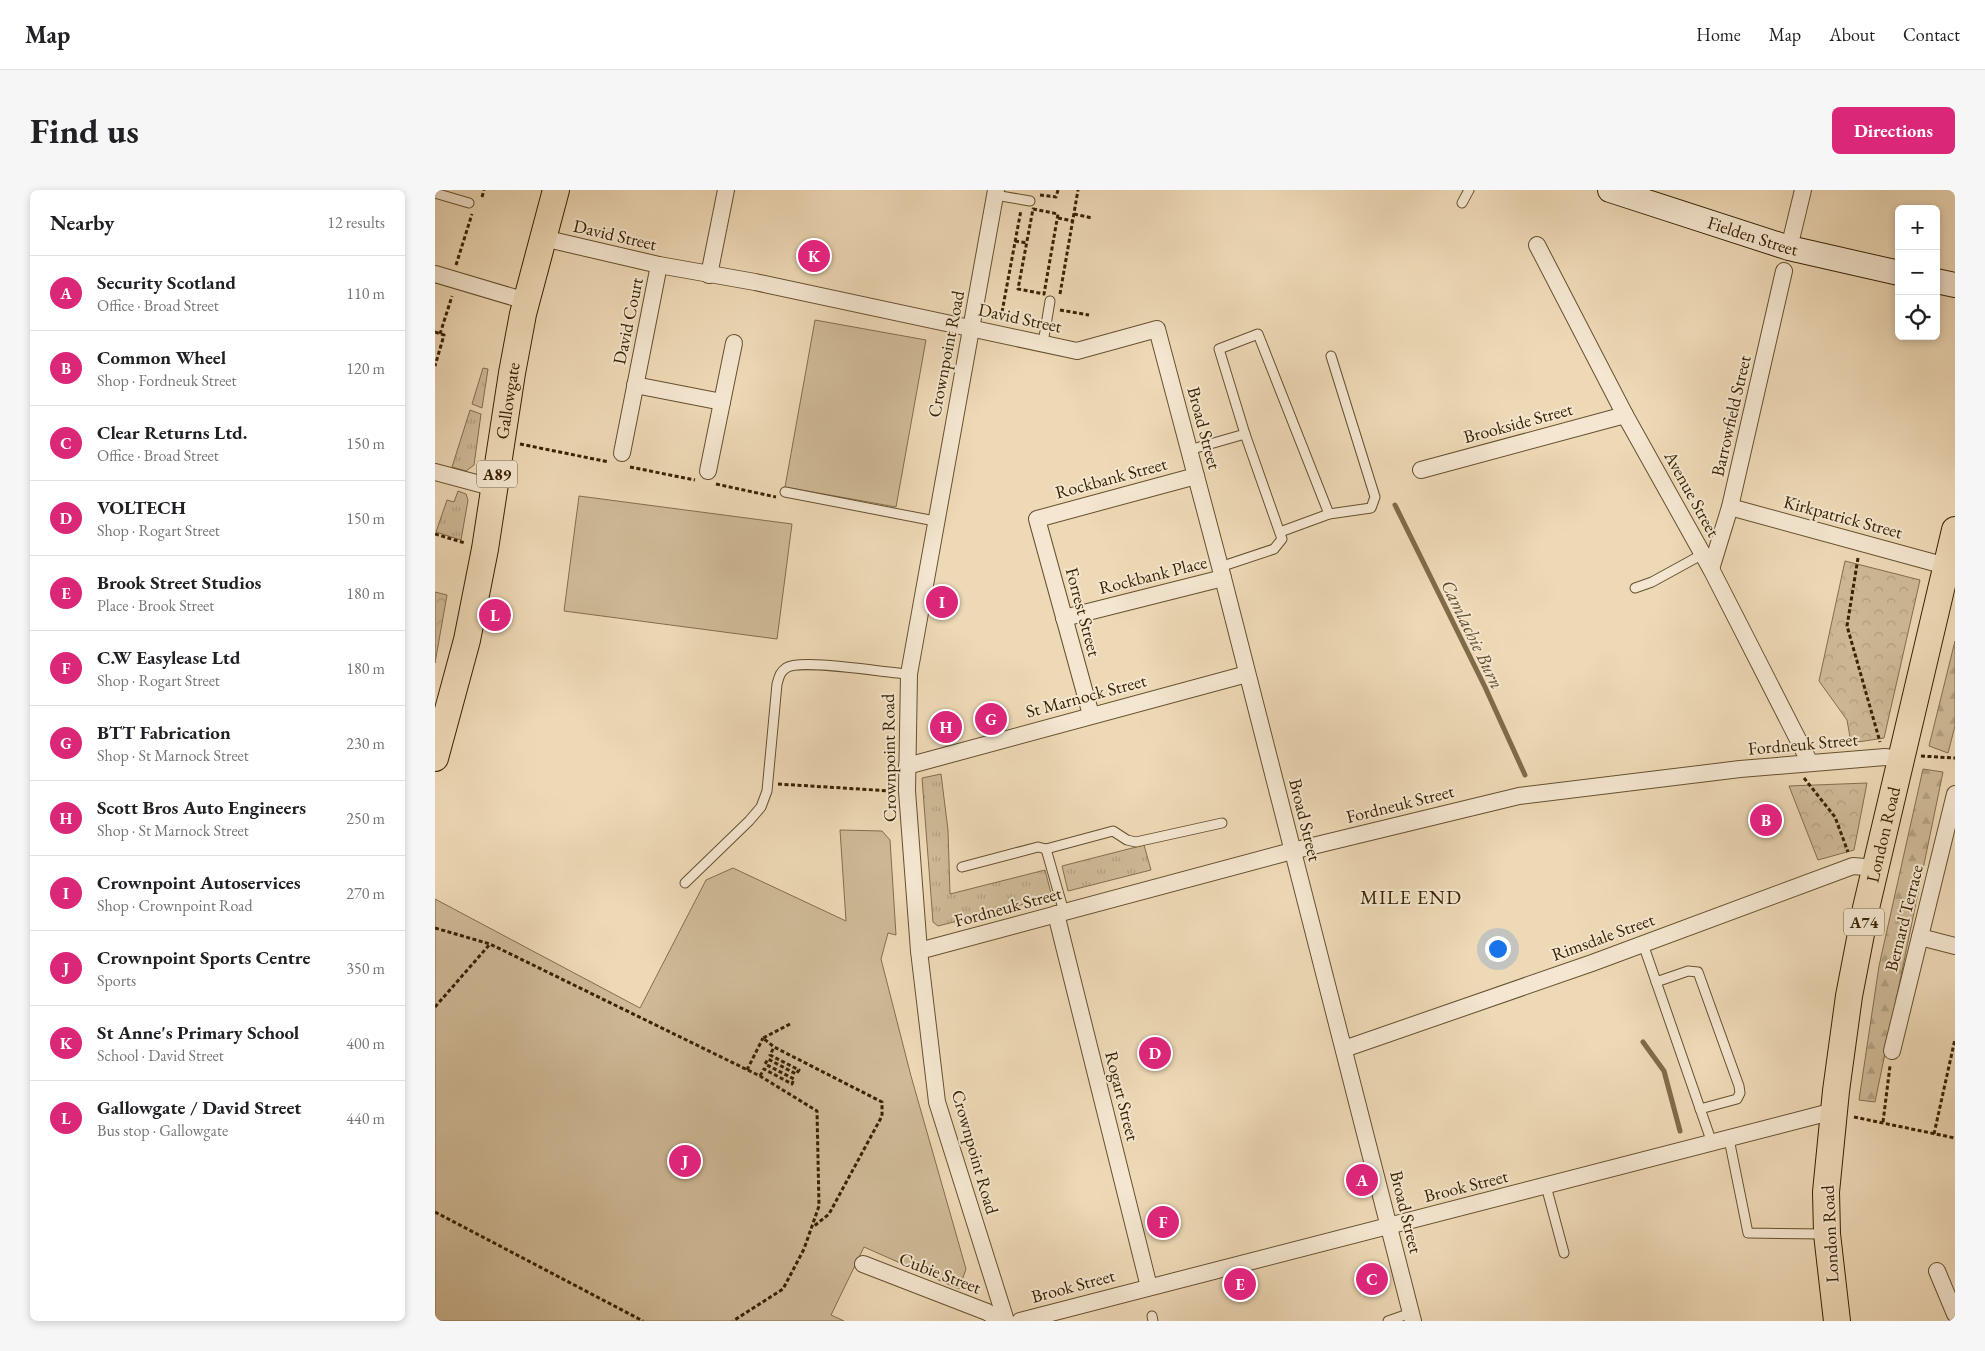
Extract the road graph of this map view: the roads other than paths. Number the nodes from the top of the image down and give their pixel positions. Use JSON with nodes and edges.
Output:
{"nodes":[{"id":1,"x":556,"y":190,"type":"edge"},
{"id":2,"x":726,"y":190,"type":"edge"},
{"id":3,"x":1469,"y":190,"type":"edge"},
{"id":4,"x":1610,"y":190,"type":"edge"},
{"id":5,"x":1803,"y":190,"type":"edge"},
{"id":6,"x":995,"y":192,"type":"edge"},
{"id":7,"x":435,"y":193,"type":"edge"},
{"id":8,"x":1033,"y":197,"type":"road end"},
{"id":9,"x":469,"y":203,"type":"dead end"},
{"id":10,"x":1462,"y":203,"type":"dead end"},
{"id":11,"x":543,"y":238,"type":"junction"},
{"id":12,"x":1537,"y":245,"type":"dead end"},
{"id":13,"x":1789,"y":248,"type":"junction"},
{"id":14,"x":659,"y":265,"type":"junction"},
{"id":15,"x":1784,"y":271,"type":"dead end"},
{"id":16,"x":1895,"y":272,"type":"edge"},
{"id":17,"x":435,"y":274,"type":"edge"},
{"id":18,"x":709,"y":275,"type":"junction"},
{"id":19,"x":1940,"y":282,"type":"edge"},
{"id":20,"x":1955,"y":285,"type":"edge"},
{"id":21,"x":526,"y":300,"type":"junction"},
{"id":22,"x":1050,"y":301,"type":"dead end"},
{"id":23,"x":972,"y":328,"type":"junction"},
{"id":24,"x":1157,"y":329,"type":"joint"},
{"id":25,"x":734,"y":343,"type":"dead end"},
{"id":26,"x":1043,"y":343,"type":"junction"},
{"id":27,"x":1331,"y":356,"type":"dead end"},
{"id":28,"x":635,"y":385,"type":"junction"},
{"id":29,"x":722,"y":402,"type":"junction"},
{"id":30,"x":1625,"y":415,"type":"junction"},
{"id":31,"x":1245,"y":434,"type":"junction"},
{"id":32,"x":1189,"y":450,"type":"junction"},
{"id":33,"x":621,"y":461,"type":"road end"},
{"id":34,"x":1421,"y":470,"type":"dead end"},
{"id":35,"x":435,"y":472,"type":"edge"},
{"id":36,"x":1196,"y":476,"type":"junction"},
{"id":37,"x":707,"y":479,"type":"road end"},
{"id":38,"x":495,"y":488,"type":"junction"},
{"id":39,"x":785,"y":492,"type":"road end"},
{"id":40,"x":1731,"y":506,"type":"junction"},
{"id":41,"x":1329,"y":514,"type":"junction"},
{"id":42,"x":1037,"y":519,"type":"joint"},
{"id":43,"x":935,"y":521,"type":"junction"},
{"id":44,"x":1955,"y":530,"type":"edge"},
{"id":45,"x":1280,"y":532,"type":"junction"},
{"id":46,"x":1703,"y":554,"type":"junction"},
{"id":47,"x":1946,"y":566,"type":"junction"},
{"id":48,"x":1711,"y":569,"type":"junction"},
{"id":49,"x":1222,"y":572,"type":"junction"},
{"id":50,"x":1635,"y":588,"type":"dead end"},
{"id":51,"x":1064,"y":618,"type":"junction"},
{"id":52,"x":909,"y":674,"type":"junction"},
{"id":53,"x":1247,"y":674,"type":"junction"},
{"id":54,"x":1091,"y":715,"type":"junction"},
{"id":55,"x":435,"y":758,"type":"edge"},
{"id":56,"x":1893,"y":758,"type":"junction"},
{"id":57,"x":1811,"y":763,"type":"junction"},
{"id":58,"x":907,"y":766,"type":"junction"},
{"id":59,"x":1955,"y":794,"type":"edge"},
{"id":60,"x":1221,"y":823,"type":"dead end"},
{"id":61,"x":1046,"y":849,"type":"junction"},
{"id":62,"x":1292,"y":851,"type":"junction"},
{"id":63,"x":962,"y":866,"type":"dead end"},
{"id":64,"x":1864,"y":867,"type":"junction"},
{"id":65,"x":685,"y":883,"type":"dead end"},
{"id":66,"x":1060,"y":913,"type":"junction"},
{"id":67,"x":1920,"y":937,"type":"junction"},
{"id":68,"x":1643,"y":944,"type":"junction"},
{"id":69,"x":1955,"y":946,"type":"edge"},
{"id":70,"x":919,"y":951,"type":"junction"},
{"id":71,"x":1657,"y":982,"type":"junction"},
{"id":72,"x":1344,"y":1050,"type":"junction"},
{"id":73,"x":1892,"y":1051,"type":"road end"},
{"id":74,"x":1700,"y":1109,"type":"junction"},
{"id":75,"x":1834,"y":1111,"type":"junction"},
{"id":76,"x":1729,"y":1139,"type":"junction"},
{"id":77,"x":1712,"y":1143,"type":"junction"},
{"id":78,"x":1547,"y":1186,"type":"junction"},
{"id":79,"x":1388,"y":1226,"type":"junction"},
{"id":80,"x":1827,"y":1234,"type":"junction"},
{"id":81,"x":1564,"y":1254,"type":"dead end"},
{"id":82,"x":863,"y":1264,"type":"dead end"},
{"id":83,"x":1937,"y":1270,"type":"dead end"},
{"id":84,"x":1149,"y":1287,"type":"junction"},
{"id":85,"x":1953,"y":1304,"type":"edge"},
{"id":86,"x":1412,"y":1317,"type":"edge"},
{"id":87,"x":1001,"y":1321,"type":"edge"},
{"id":88,"x":1006,"y":1321,"type":"edge"},
{"id":89,"x":1020,"y":1321,"type":"edge"},
{"id":90,"x":1388,"y":1321,"type":"edge"},
{"id":91,"x":1837,"y":1321,"type":"edge"}],
"edges":[{"from":1,"to":11,"type":"main road","name":"Gallowgate","number":"A89"},
{"from":2,"to":18,"type":"street"},
{"from":3,"to":10,"type":"lane"},
{"from":4,"to":13,"type":"main road","name":"Fielden Street"},
{"from":5,"to":13,"type":"street"},
{"from":6,"to":8,"type":"lane"},
{"from":6,"to":23,"type":"street","name":"Crownpoint Road"},
{"from":7,"to":9,"type":"lane"},
{"from":11,"to":14,"type":"street","name":"David Street"},
{"from":11,"to":21,"type":"main road","name":"Gallowgate","number":"A89"},
{"from":12,"to":30,"type":"street","name":"Avenue Street"},
{"from":13,"to":16,"type":"main road","name":"Fielden Street"},
{"from":14,"to":18,"type":"street","name":"David Street"},
{"from":14,"to":28,"type":"street","name":"David Court"},
{"from":15,"to":40,"type":"street","name":"Barrowfield Street"},
{"from":17,"to":21,"type":"street"},
{"from":18,"to":23,"type":"street","name":"David Street"},
{"from":19,"to":20,"type":"main road"},
{"from":21,"to":38,"type":"main road","name":"Gallowgate","number":"A89"},
{"from":22,"to":26,"type":"lane"},
{"from":23,"to":26,"type":"street","name":"David Street"},
{"from":23,"to":43,"type":"street","name":"Crownpoint Road"},
{"from":24,"to":26,"type":"street","name":"David Street"},
{"from":24,"to":32,"type":"street","name":"Broad Street"},
{"from":25,"to":29,"type":"street"},
{"from":27,"to":41,"type":"lane"},
{"from":28,"to":29,"type":"street","name":"David Court"},
{"from":28,"to":33,"type":"street","name":"David Court"},
{"from":29,"to":37,"type":"street"},
{"from":30,"to":34,"type":"street","name":"Brookside Street"},
{"from":30,"to":46,"type":"street","name":"Avenue Street"},
{"from":31,"to":32,"type":"lane"},
{"from":31,"to":41,"type":"lane"},
{"from":31,"to":45,"type":"lane"},
{"from":32,"to":36,"type":"street","name":"Broad Street"},
{"from":35,"to":38,"type":"street"},
{"from":36,"to":42,"type":"street","name":"Rockbank Street"},
{"from":36,"to":49,"type":"street","name":"Broad Street"},
{"from":38,"to":55,"type":"main road","name":"Gallowgate","number":"A89"},
{"from":39,"to":43,"type":"lane"},
{"from":40,"to":47,"type":"street","name":"Kirkpatrick Street"},
{"from":40,"to":48,"type":"street","name":"Barrowfield Street"},
{"from":41,"to":45,"type":"lane"},
{"from":42,"to":51,"type":"street","name":"Forrest Street"},
{"from":43,"to":52,"type":"street","name":"Crownpoint Road"},
{"from":44,"to":47,"type":"main road","name":"London Road","number":"A74"},
{"from":45,"to":49,"type":"lane"},
{"from":46,"to":48,"type":"street","name":"Avenue Street"},
{"from":46,"to":50,"type":"lane"},
{"from":47,"to":56,"type":"main road","name":"London Road","number":"A74"},
{"from":48,"to":57,"type":"street","name":"Avenue Street"},
{"from":49,"to":51,"type":"street","name":"Rockbank Place"},
{"from":49,"to":53,"type":"street","name":"Broad Street"},
{"from":51,"to":54,"type":"street","name":"Forrest Street"},
{"from":52,"to":58,"type":"street","name":"Crownpoint Road"},
{"from":52,"to":65,"type":"lane"},
{"from":53,"to":54,"type":"street","name":"St Marnock Street"},
{"from":53,"to":62,"type":"street","name":"Broad Street"},
{"from":54,"to":58,"type":"street","name":"St Marnock Street"},
{"from":56,"to":57,"type":"street","name":"Fordneuk Street"},
{"from":56,"to":64,"type":"main road","name":"London Road","number":"A74"},
{"from":57,"to":62,"type":"street","name":"Fordneuk Street"},
{"from":58,"to":70,"type":"street","name":"Crownpoint Road"},
{"from":59,"to":67,"type":"street","name":"Bernard Terrace"},
{"from":60,"to":61,"type":"lane"},
{"from":61,"to":63,"type":"lane"},
{"from":61,"to":66,"type":"lane"},
{"from":62,"to":66,"type":"street","name":"Fordneuk Street"},
{"from":62,"to":72,"type":"street","name":"Broad Street"},
{"from":64,"to":68,"type":"street","name":"Rimsdale Street"},
{"from":64,"to":75,"type":"main road","name":"London Road","number":"A74"},
{"from":66,"to":70,"type":"street","name":"Fordneuk Street"},
{"from":66,"to":84,"type":"street","name":"Rogart Street"},
{"from":67,"to":69,"type":"street"},
{"from":67,"to":73,"type":"street","name":"Bernard Terrace"},
{"from":68,"to":71,"type":"lane"},
{"from":68,"to":72,"type":"street","name":"Rimsdale Street"},
{"from":70,"to":88,"type":"street","name":"Crownpoint Road"},
{"from":71,"to":74,"type":"lane"},
{"from":71,"to":74,"type":"lane"},
{"from":72,"to":79,"type":"street","name":"Broad Street"},
{"from":74,"to":77,"type":"lane"},
{"from":75,"to":76,"type":"street","name":"Brook Street"},
{"from":75,"to":80,"type":"main road","name":"London Road","number":"A74"},
{"from":76,"to":77,"type":"street","name":"Brook Street"},
{"from":76,"to":80,"type":"lane"},
{"from":77,"to":78,"type":"street","name":"Brook Street"},
{"from":78,"to":79,"type":"street","name":"Brook Street"},
{"from":78,"to":81,"type":"lane"},
{"from":79,"to":84,"type":"street","name":"Brook Street"},
{"from":79,"to":86,"type":"street","name":"Broad Street"},
{"from":80,"to":91,"type":"main road","name":"London Road","number":"A74"},
{"from":82,"to":87,"type":"street","name":"Cubie Street"},
{"from":83,"to":85,"type":"street"},
{"from":84,"to":89,"type":"street","name":"Brook Street"},
{"from":86,"to":90,"type":"lane"}]}
